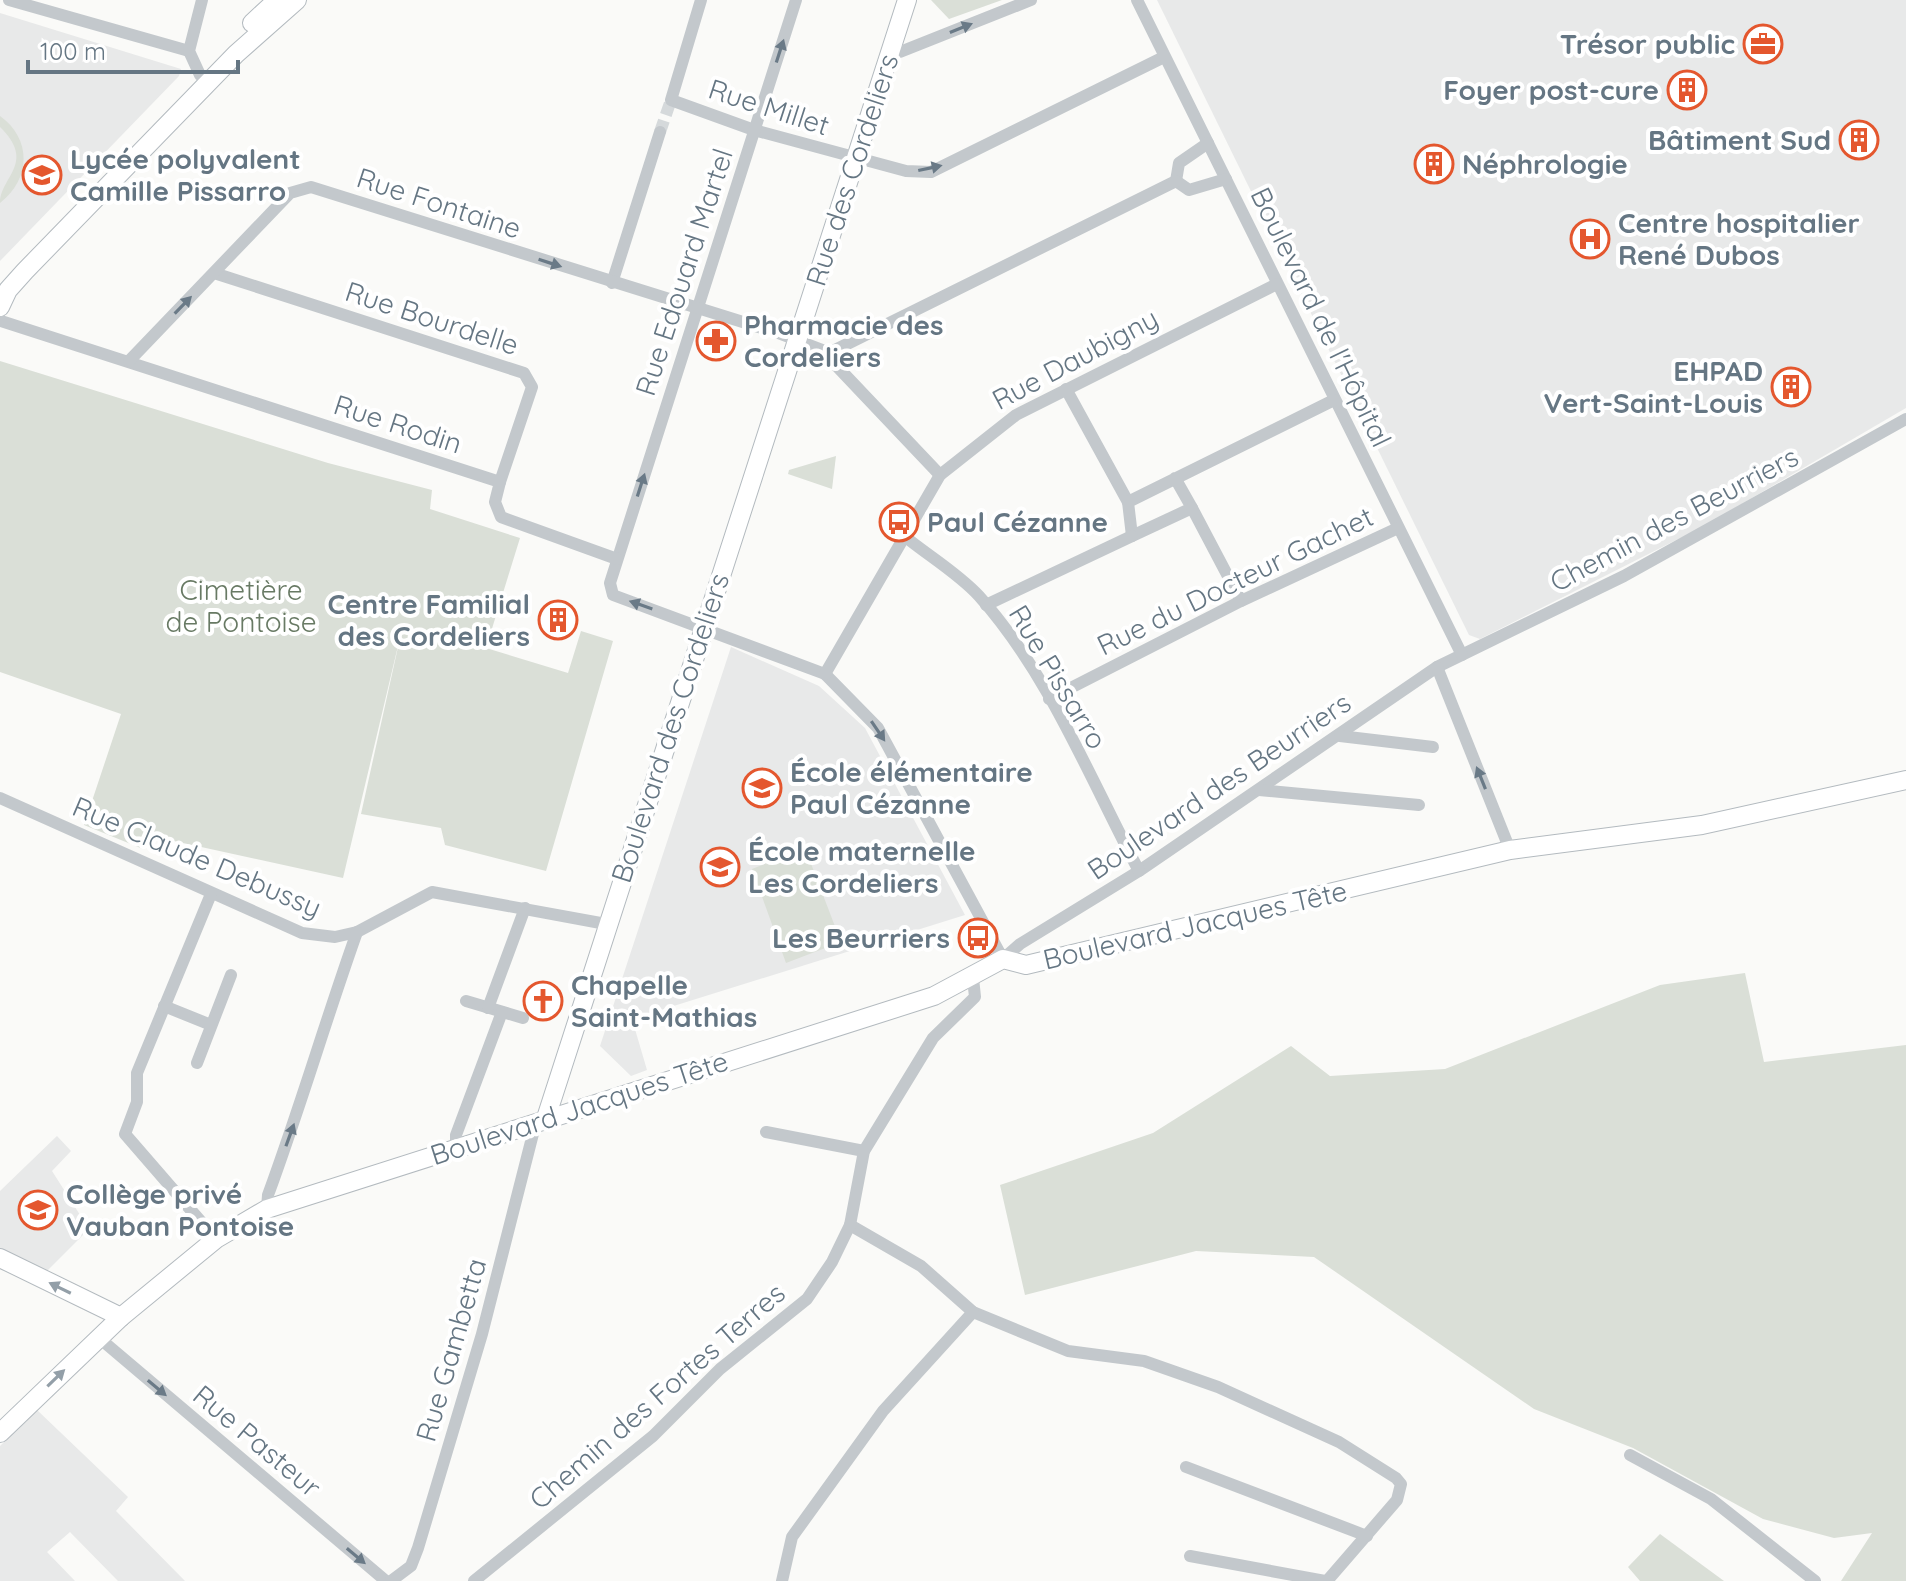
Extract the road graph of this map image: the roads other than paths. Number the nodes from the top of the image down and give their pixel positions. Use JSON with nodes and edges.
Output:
{"nodes":[{"id":1,"x":9,"y":0,"type":"edge"},
{"id":2,"x":202,"y":0,"type":"edge"},
{"id":3,"x":277,"y":0,"type":"edge"},
{"id":4,"x":297,"y":0,"type":"edge"},
{"id":5,"x":701,"y":0,"type":"edge"},
{"id":6,"x":796,"y":0,"type":"edge"},
{"id":7,"x":907,"y":0,"type":"edge"},
{"id":8,"x":1031,"y":0,"type":"edge"},
{"id":9,"x":1137,"y":0,"type":"edge"},
{"id":10,"x":189,"y":51,"type":"junction"},
{"id":11,"x":891,"y":51,"type":"junction"},
{"id":12,"x":1164,"y":57,"type":"junction"},
{"id":13,"x":200,"y":75,"type":"junction"},
{"id":14,"x":754,"y":130,"type":"junction"},
{"id":15,"x":660,"y":132,"type":"tunnel mouth"},
{"id":16,"x":1208,"y":143,"type":"junction"},
{"id":17,"x":854,"y":159,"type":"junction"},
{"id":18,"x":1226,"y":179,"type":"junction"},
{"id":19,"x":1176,"y":181,"type":"junction"},
{"id":20,"x":214,"y":273,"type":"junction"},
{"id":21,"x":612,"y":283,"type":"junction"},
{"id":22,"x":0,"y":284,"type":"edge"},
{"id":23,"x":1277,"y":284,"type":"junction"},
{"id":24,"x":698,"y":308,"type":"junction"},
{"id":25,"x":0,"y":310,"type":"edge"},
{"id":26,"x":0,"y":322,"type":"edge"},
{"id":27,"x":796,"y":340,"type":"junction"},
{"id":28,"x":833,"y":354,"type":"junction"},
{"id":29,"x":129,"y":361,"type":"junction"},
{"id":30,"x":1066,"y":389,"type":"junction"},
{"id":31,"x":1334,"y":400,"type":"junction"},
{"id":32,"x":1906,"y":419,"type":"edge"},
{"id":33,"x":940,"y":475,"type":"junction"},
{"id":34,"x":1175,"y":478,"type":"junction"},
{"id":35,"x":500,"y":482,"type":"junction"},
{"id":36,"x":1128,"y":502,"type":"junction"},
{"id":37,"x":1192,"y":508,"type":"junction"},
{"id":38,"x":1398,"y":528,"type":"junction"},
{"id":39,"x":903,"y":535,"type":"junction"},
{"id":40,"x":1132,"y":536,"type":"junction"},
{"id":41,"x":617,"y":559,"type":"junction"},
{"id":42,"x":1241,"y":601,"type":"junction"},
{"id":43,"x":986,"y":605,"type":"junction"},
{"id":44,"x":704,"y":626,"type":"junction"},
{"id":45,"x":1462,"y":655,"type":"junction"},
{"id":46,"x":1437,"y":667,"type":"junction"},
{"id":47,"x":825,"y":674,"type":"junction"},
{"id":48,"x":1049,"y":699,"type":"junction"},
{"id":49,"x":1340,"y":736,"type":"junction"},
{"id":50,"x":1433,"y":747,"type":"dead end"},
{"id":51,"x":1906,"y":780,"type":"edge"},
{"id":52,"x":1259,"y":790,"type":"junction"},
{"id":53,"x":0,"y":798,"type":"edge"},
{"id":54,"x":1419,"y":805,"type":"dead end"},
{"id":55,"x":1510,"y":850,"type":"junction"},
{"id":56,"x":1139,"y":871,"type":"junction"},
{"id":57,"x":211,"y":894,"type":"junction"},
{"id":58,"x":525,"y":908,"type":"junction"},
{"id":59,"x":606,"y":924,"type":"junction"},
{"id":60,"x":357,"y":932,"type":"junction"},
{"id":61,"x":1003,"y":959,"type":"junction"},
{"id":62,"x":231,"y":975,"type":"dead end"},
{"id":63,"x":973,"y":978,"type":"junction"},
{"id":64,"x":466,"y":1001,"type":"dead end"},
{"id":65,"x":164,"y":1006,"type":"junction"},
{"id":66,"x":488,"y":1008,"type":"junction"},
{"id":67,"x":502,"y":1012,"type":"junction"},
{"id":68,"x":523,"y":1018,"type":"dead end"},
{"id":69,"x":211,"y":1025,"type":"junction"},
{"id":70,"x":197,"y":1063,"type":"dead end"},
{"id":71,"x":541,"y":1120,"type":"junction"},
{"id":72,"x":766,"y":1132,"type":"dead end"},
{"id":73,"x":456,"y":1147,"type":"junction"},
{"id":74,"x":864,"y":1151,"type":"junction"},
{"id":75,"x":267,"y":1209,"type":"junction"},
{"id":76,"x":850,"y":1225,"type":"junction"},
{"id":77,"x":216,"y":1239,"type":"junction"},
{"id":78,"x":0,"y":1258,"type":"edge"},
{"id":79,"x":973,"y":1312,"type":"junction"},
{"id":80,"x":121,"y":1317,"type":"junction"},
{"id":81,"x":98,"y":1337,"type":"junction"},
{"id":82,"x":0,"y":1433,"type":"edge"},
{"id":83,"x":1630,"y":1455,"type":"dead end"},
{"id":84,"x":1186,"y":1467,"type":"dead end"},
{"id":85,"x":1367,"y":1536,"type":"junction"},
{"id":86,"x":1190,"y":1556,"type":"dead end"},
{"id":87,"x":388,"y":1581,"type":"edge"},
{"id":88,"x":474,"y":1581,"type":"edge"},
{"id":89,"x":782,"y":1581,"type":"edge"},
{"id":90,"x":1326,"y":1581,"type":"edge"},
{"id":91,"x":1815,"y":1581,"type":"edge"}],
"edges":[{"from":1,"to":10,"type":"street"},
{"from":2,"to":10,"type":"street"},
{"from":3,"to":13,"type":"street"},
{"from":4,"to":25,"type":"street"},
{"from":5,"to":14,"type":"street","name":"Rue Millet"},
{"from":14,"to":6,"type":"street","name":"Rue Edouard Martel","one_way":true},
{"from":7,"to":11,"type":"street","name":"Rue des Cordeliers"},
{"from":11,"to":8,"type":"street","one_way":true},
{"from":9,"to":12,"type":"street","name":"Boulevard de l'Hôpital"},
{"from":10,"to":13,"type":"street"},
{"from":11,"to":17,"type":"street","name":"Rue des Cordeliers"},
{"from":12,"to":16,"type":"street","name":"Boulevard de l'Hôpital"},
{"from":17,"to":12,"type":"street","name":"Rue Millet","one_way":true},
{"from":13,"to":22,"type":"street"},
{"from":14,"to":17,"type":"street","name":"Rue Millet"},
{"from":14,"to":24,"type":"street","name":"Rue Edouard Martel"},
{"from":15,"to":21,"type":"street"},
{"from":16,"to":18,"type":"street","name":"Boulevard de l'Hôpital"},
{"from":16,"to":19,"type":"street"},
{"from":17,"to":27,"type":"street","name":"Rue des Cordeliers"},
{"from":18,"to":19,"type":"street"},
{"from":18,"to":23,"type":"street","name":"Boulevard de l'Hôpital"},
{"from":19,"to":28,"type":"street"},
{"from":20,"to":21,"type":"street","name":"Rue Fontaine","one_way":true},
{"from":29,"to":20,"type":"street","name":"Rue Fontaine","one_way":true},
{"from":20,"to":35,"type":"street","name":"Rue Bourdelle"},
{"from":21,"to":24,"type":"street","name":"Rue Fontaine"},
{"from":23,"to":30,"type":"street","name":"Rue Daubigny"},
{"from":23,"to":31,"type":"street","name":"Boulevard de l'Hôpital"},
{"from":24,"to":27,"type":"street","name":"Rue Fontaine"},
{"from":41,"to":24,"type":"street","name":"Rue Edouard Martel","one_way":true},
{"from":25,"to":26,"type":"street"},
{"from":26,"to":29,"type":"street","name":"Rue Rodin"},
{"from":27,"to":28,"type":"street","name":"Rue Fontaine"},
{"from":27,"to":44,"type":"street","name":"Boulevard des Cordeliers"},
{"from":28,"to":33,"type":"street"},
{"from":29,"to":35,"type":"street","name":"Rue Rodin"},
{"from":30,"to":33,"type":"street","name":"Rue Daubigny"},
{"from":30,"to":36,"type":"street"},
{"from":31,"to":34,"type":"street"},
{"from":31,"to":38,"type":"street","name":"Boulevard de l'Hôpital"},
{"from":32,"to":45,"type":"street","name":"Chemin des Beurriers"},
{"from":33,"to":39,"type":"street","name":"Rue Daubigny"},
{"from":34,"to":36,"type":"street"},
{"from":34,"to":37,"type":"street"},
{"from":35,"to":41,"type":"street"},
{"from":36,"to":40,"type":"street"},
{"from":37,"to":40,"type":"street"},
{"from":37,"to":42,"type":"street"},
{"from":38,"to":42,"type":"street","name":"Rue du Docteur Gachet"},
{"from":38,"to":45,"type":"street","name":"Boulevard de l'Hôpital"},
{"from":39,"to":43,"type":"street","name":"Rue Pissarro"},
{"from":39,"to":47,"type":"street","name":"Rue Daubigny"},
{"from":40,"to":43,"type":"street"},
{"from":44,"to":41,"type":"street","one_way":true},
{"from":42,"to":48,"type":"street","name":"Rue du Docteur Gachet"},
{"from":43,"to":48,"type":"street","name":"Rue Pissarro"},
{"from":44,"to":47,"type":"street"},
{"from":44,"to":59,"type":"street","name":"Boulevard des Cordeliers"},
{"from":45,"to":46,"type":"street","name":"Boulevard des Beurriers"},
{"from":46,"to":49,"type":"street","name":"Boulevard des Beurriers"},
{"from":55,"to":46,"type":"street","one_way":true},
{"from":47,"to":61,"type":"street","one_way":true},
{"from":48,"to":56,"type":"street","name":"Rue Pissarro"},
{"from":49,"to":50,"type":"street"},
{"from":49,"to":52,"type":"street","name":"Boulevard des Beurriers"},
{"from":51,"to":55,"type":"street","name":"Boulevard Jacques Tête"},
{"from":52,"to":54,"type":"street"},
{"from":52,"to":56,"type":"street","name":"Boulevard des Beurriers"},
{"from":53,"to":57,"type":"street","name":"Rue Claude Debussy"},
{"from":55,"to":61,"type":"street","name":"Boulevard Jacques Tête"},
{"from":56,"to":61,"type":"street","name":"Boulevard des Beurriers"},
{"from":57,"to":60,"type":"street","name":"Rue Claude Debussy"},
{"from":57,"to":65,"type":"street"},
{"from":58,"to":59,"type":"street","name":"Rue Claude Debussy"},
{"from":58,"to":60,"type":"street","name":"Rue Claude Debussy"},
{"from":58,"to":66,"type":"street"},
{"from":59,"to":71,"type":"street","name":"Boulevard des Cordeliers"},
{"from":75,"to":60,"type":"street","one_way":true},
{"from":61,"to":63,"type":"street","name":"Boulevard Jacques Tête"},
{"from":62,"to":69,"type":"street"},
{"from":63,"to":71,"type":"street","name":"Boulevard Jacques Tête"},
{"from":63,"to":74,"type":"street","name":"Chemin des Fortes Terres"},
{"from":64,"to":66,"type":"street"},
{"from":65,"to":69,"type":"street"},
{"from":65,"to":77,"type":"street"},
{"from":66,"to":67,"type":"street"},
{"from":67,"to":68,"type":"street"},
{"from":67,"to":73,"type":"street"},
{"from":69,"to":70,"type":"street"},
{"from":71,"to":73,"type":"street","name":"Boulevard Jacques Tête"},
{"from":71,"to":87,"type":"street","name":"Rue Gambetta"},
{"from":72,"to":74,"type":"street"},
{"from":73,"to":75,"type":"street","name":"Boulevard Jacques Tête"},
{"from":74,"to":76,"type":"street","name":"Chemin des Fortes Terres"},
{"from":75,"to":77,"type":"street","name":"Boulevard Jacques Tête"},
{"from":76,"to":79,"type":"street"},
{"from":76,"to":88,"type":"street","name":"Chemin des Fortes Terres"},
{"from":77,"to":80,"type":"street","name":"Boulevard Jacques Tête"},
{"from":80,"to":78,"type":"street","one_way":true},
{"from":79,"to":85,"type":"street"},
{"from":79,"to":89,"type":"street"},
{"from":80,"to":81,"type":"street","name":"Boulevard Jacques Tête"},
{"from":82,"to":81,"type":"street","name":"Boulevard Jacques Tête","one_way":true},
{"from":81,"to":87,"type":"street","name":"Rue Pasteur","one_way":true},
{"from":83,"to":91,"type":"street"},
{"from":84,"to":85,"type":"street"},
{"from":85,"to":90,"type":"street"},
{"from":86,"to":90,"type":"street"}]}
